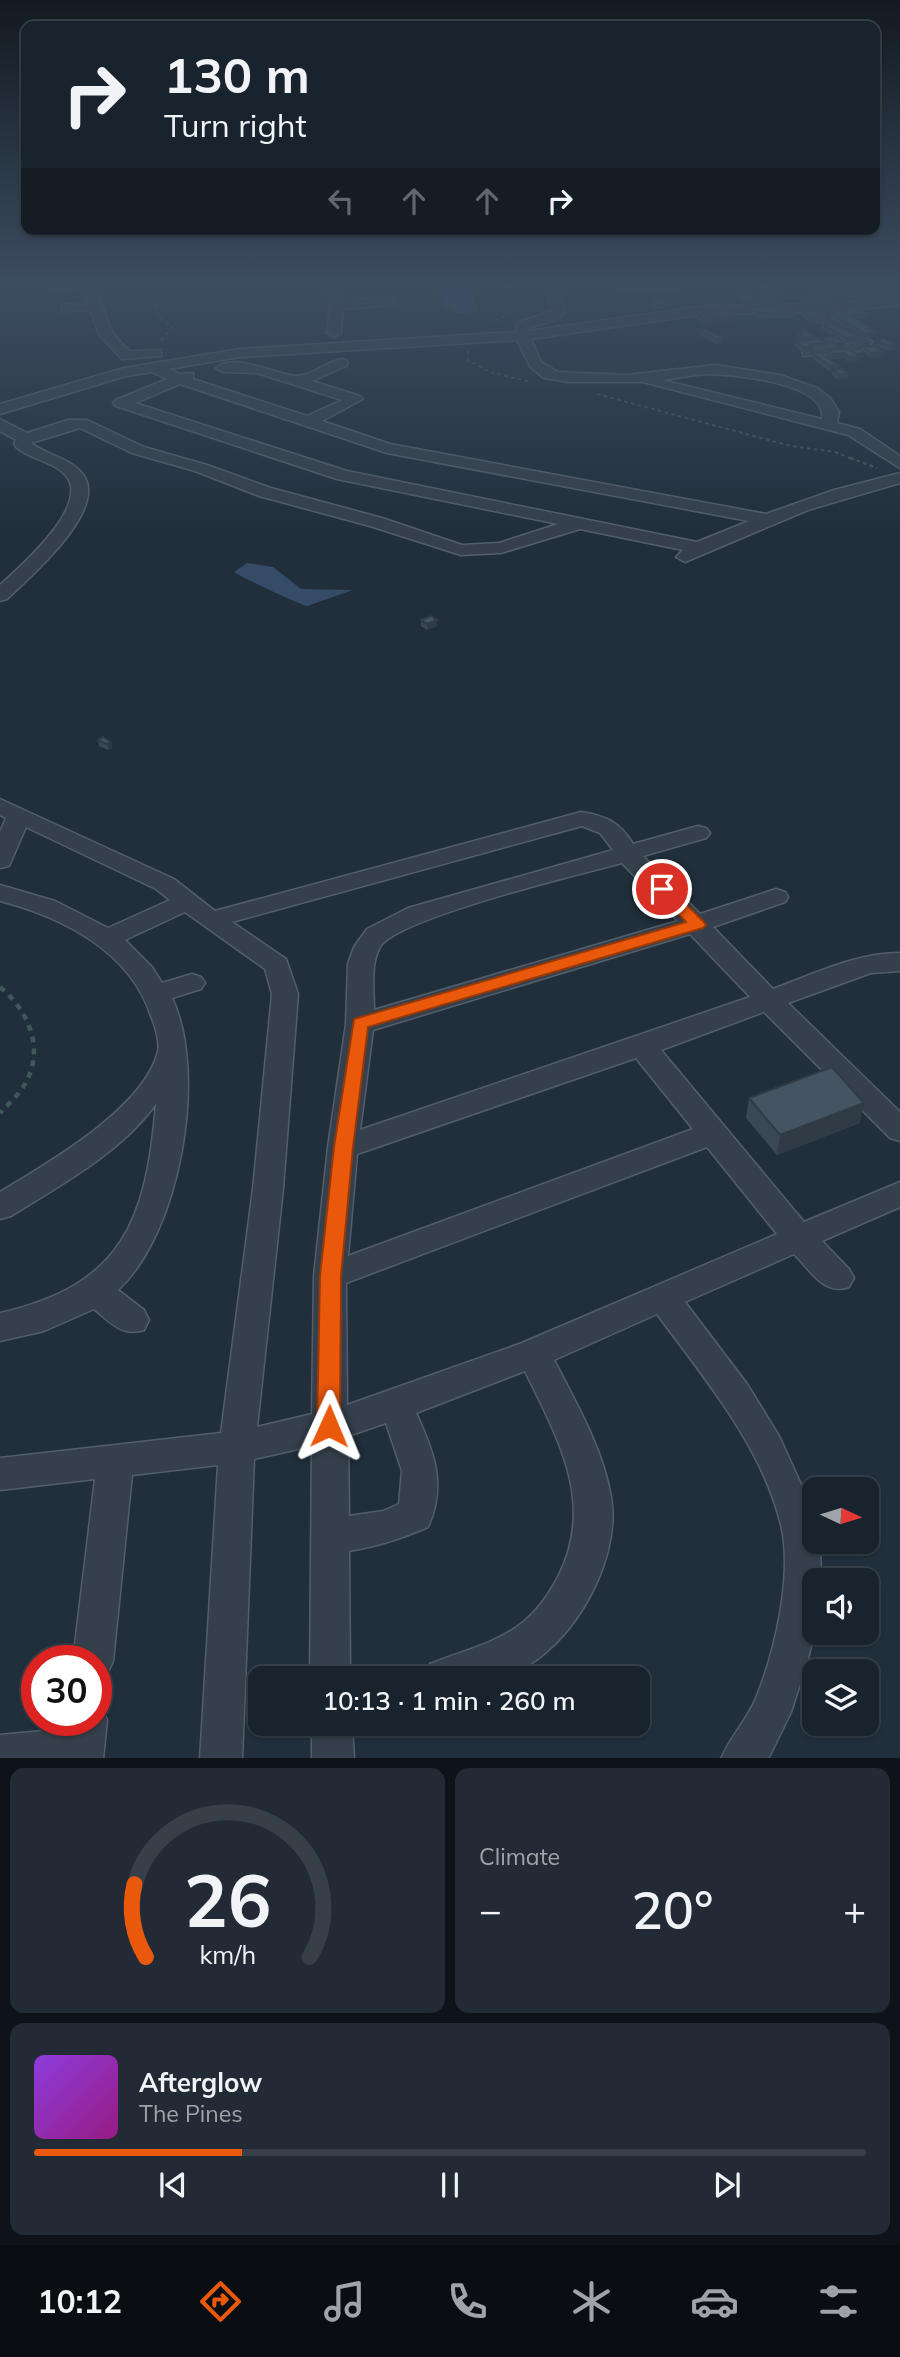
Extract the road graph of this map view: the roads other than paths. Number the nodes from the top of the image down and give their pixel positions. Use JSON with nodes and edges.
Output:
{"nodes":[{"id":1,"x":134,"y":367,"type":"edge"},
{"id":2,"x":157,"y":367,"type":"edge"},
{"id":3,"x":234,"y":367,"type":"edge"},
{"id":4,"x":235,"y":367,"type":"edge"},
{"id":5,"x":332,"y":367,"type":"edge"},
{"id":6,"x":538,"y":367,"type":"edge"},
{"id":7,"x":769,"y":367,"type":"edge"},
{"id":8,"x":124,"y":372,"type":"junction"},
{"id":9,"x":760,"y":375,"type":"junction"},
{"id":10,"x":639,"y":378,"type":"junction"},
{"id":11,"x":179,"y":379,"type":"junction"},
{"id":12,"x":299,"y":381,"type":"junction"},
{"id":13,"x":0,"y":409,"type":"edge"},
{"id":14,"x":0,"y":416,"type":"edge"},
{"id":15,"x":306,"y":422,"type":"junction"},
{"id":16,"x":0,"y":424,"type":"edge"},
{"id":17,"x":830,"y":426,"type":"junction"},
{"id":18,"x":410,"y":434,"type":"dead end"},
{"id":19,"x":25,"y":439,"type":"junction"},
{"id":20,"x":387,"y":448,"type":"junction"},
{"id":21,"x":497,"y":448,"type":"dead end"},
{"id":22,"x":900,"y":463,"type":"edge"},
{"id":23,"x":480,"y":464,"type":"junction"},
{"id":24,"x":607,"y":468,"type":"dead end"},
{"id":25,"x":343,"y":475,"type":"junction"},
{"id":26,"x":892,"y":480,"type":"edge"},
{"id":27,"x":589,"y":486,"type":"junction"},
{"id":28,"x":704,"y":487,"type":"dead end"},
{"id":29,"x":688,"y":505,"type":"junction"},
{"id":30,"x":767,"y":519,"type":"junction"},
{"id":31,"x":577,"y":524,"type":"junction"},
{"id":32,"x":0,"y":595,"type":"edge"},
{"id":33,"x":9,"y":811,"type":"edge"},
{"id":34,"x":698,"y":833,"type":"dead end"},
{"id":35,"x":626,"y":853,"type":"junction"},
{"id":36,"x":0,"y":861,"type":"edge"},
{"id":37,"x":0,"y":893,"type":"edge"},
{"id":38,"x":776,"y":897,"type":"dead end"},
{"id":39,"x":200,"y":910,"type":"junction"},
{"id":40,"x":697,"y":925,"type":"junction"},
{"id":41,"x":107,"y":938,"type":"junction"},
{"id":42,"x":900,"y":962,"type":"edge"},
{"id":43,"x":192,"y":983,"type":"dead end"},
{"id":44,"x":156,"y":994,"type":"junction"},
{"id":45,"x":767,"y":999,"type":"junction"},
{"id":46,"x":360,"y":1024,"type":"junction"},
{"id":47,"x":642,"y":1046,"type":"junction"},
{"id":48,"x":174,"y":1048,"type":"junction"},
{"id":49,"x":900,"y":1130,"type":"edge"},
{"id":50,"x":713,"y":1133,"type":"junction"},
{"id":51,"x":343,"y":1147,"type":"junction"},
{"id":52,"x":900,"y":1194,"type":"edge"},
{"id":53,"x":0,"y":1206,"type":"edge"},
{"id":54,"x":799,"y":1237,"type":"junction"},
{"id":55,"x":330,"y":1276,"type":"junction"},
{"id":56,"x":838,"y":1278,"type":"dead end"},
{"id":57,"x":97,"y":1292,"type":"junction"},
{"id":58,"x":663,"y":1297,"type":"junction"},
{"id":59,"x":132,"y":1320,"type":"dead end"},
{"id":60,"x":0,"y":1327,"type":"edge"},
{"id":61,"x":534,"y":1353,"type":"junction"},
{"id":62,"x":395,"y":1405,"type":"junction"},
{"id":63,"x":329,"y":1426,"type":"junction"},
{"id":64,"x":237,"y":1447,"type":"junction"},
{"id":65,"x":116,"y":1462,"type":"junction"},
{"id":66,"x":0,"y":1474,"type":"edge"},
{"id":67,"x":329,"y":1536,"type":"junction"},
{"id":68,"x":95,"y":1645,"type":"edge"},
{"id":69,"x":330,"y":1666,"type":"edge"},
{"id":70,"x":477,"y":1666,"type":"edge"},
{"id":71,"x":332,"y":1736,"type":"edge"},
{"id":72,"x":84,"y":1742,"type":"edge"},
{"id":73,"x":0,"y":1756,"type":"edge"},
{"id":74,"x":220,"y":1758,"type":"edge"},
{"id":75,"x":333,"y":1758,"type":"edge"},
{"id":76,"x":743,"y":1758,"type":"edge"}],
"edges":[{"from":1,"to":8,"type":"street"},
{"from":2,"to":11,"type":"street"},
{"from":3,"to":11,"type":"street"},
{"from":4,"to":12,"type":"street"},
{"from":5,"to":12,"type":"street"},
{"from":6,"to":10,"type":"street"},
{"from":7,"to":9,"type":"street"},
{"from":8,"to":13,"type":"street"},
{"from":8,"to":14,"type":"street"},
{"from":9,"to":10,"type":"street"},
{"from":9,"to":17,"type":"street"},
{"from":10,"to":17,"type":"street"},
{"from":11,"to":15,"type":"street"},
{"from":11,"to":25,"type":"street"},
{"from":12,"to":15,"type":"street"},
{"from":15,"to":20,"type":"street"},
{"from":16,"to":19,"type":"street"},
{"from":17,"to":22,"type":"street"},
{"from":18,"to":20,"type":"street"},
{"from":19,"to":31,"type":"street"},
{"from":19,"to":32,"type":"street"},
{"from":20,"to":23,"type":"street"},
{"from":20,"to":25,"type":"street"},
{"from":21,"to":23,"type":"street"},
{"from":23,"to":27,"type":"street"},
{"from":24,"to":27,"type":"street"},
{"from":25,"to":31,"type":"street"},
{"from":26,"to":30,"type":"street"},
{"from":27,"to":29,"type":"street"},
{"from":28,"to":29,"type":"street"},
{"from":29,"to":30,"type":"street"},
{"from":30,"to":31,"type":"street"},
{"from":33,"to":36,"type":"street"},
{"from":33,"to":39,"type":"street"},
{"from":34,"to":35,"type":"street"},
{"from":35,"to":39,"type":"street"},
{"from":35,"to":40,"type":"street"},
{"from":35,"to":46,"type":"street"},
{"from":37,"to":41,"type":"street"},
{"from":38,"to":40,"type":"street"},
{"from":39,"to":41,"type":"street"},
{"from":39,"to":64,"type":"street"},
{"from":40,"to":45,"type":"street"},
{"from":40,"to":46,"type":"street"},
{"from":41,"to":44,"type":"street"},
{"from":42,"to":45,"type":"street"},
{"from":43,"to":44,"type":"street"},
{"from":44,"to":48,"type":"street"},
{"from":45,"to":47,"type":"street"},
{"from":45,"to":49,"type":"street"},
{"from":46,"to":51,"type":"street"},
{"from":47,"to":50,"type":"street"},
{"from":47,"to":51,"type":"street"},
{"from":48,"to":53,"type":"street"},
{"from":48,"to":57,"type":"street"},
{"from":50,"to":54,"type":"street"},
{"from":50,"to":55,"type":"street"},
{"from":51,"to":55,"type":"street"},
{"from":52,"to":54,"type":"street"},
{"from":54,"to":56,"type":"street"},
{"from":54,"to":58,"type":"street"},
{"from":55,"to":63,"type":"street"},
{"from":57,"to":59,"type":"street"},
{"from":57,"to":60,"type":"street"},
{"from":58,"to":61,"type":"street"},
{"from":58,"to":76,"type":"street"},
{"from":61,"to":62,"type":"street"},
{"from":61,"to":70,"type":"street"},
{"from":62,"to":63,"type":"street"},
{"from":62,"to":67,"type":"street"},
{"from":63,"to":64,"type":"street"},
{"from":63,"to":67,"type":"street"},
{"from":64,"to":65,"type":"street"},
{"from":64,"to":74,"type":"street"},
{"from":65,"to":66,"type":"street"},
{"from":65,"to":68,"type":"street"},
{"from":67,"to":69,"type":"street"},
{"from":71,"to":75,"type":"street"},
{"from":72,"to":73,"type":"street"}]}
